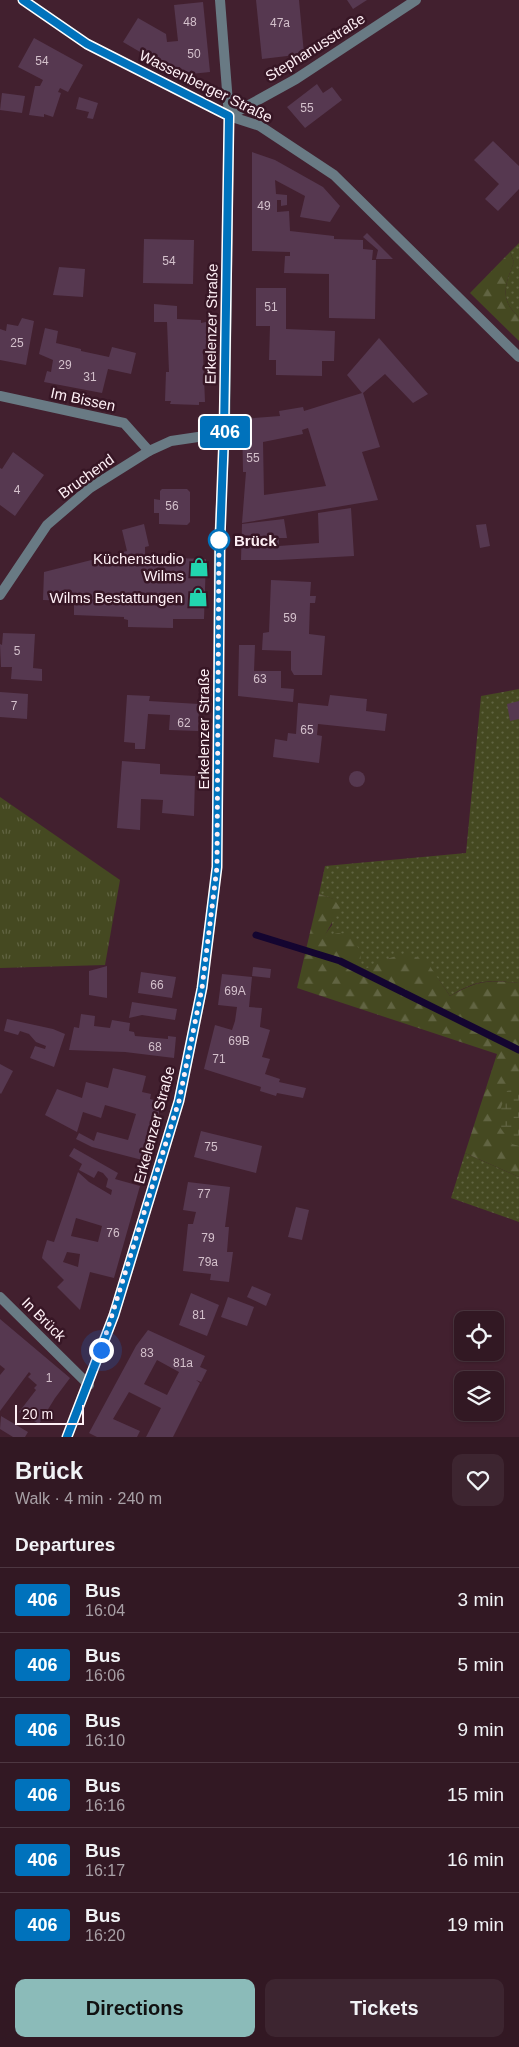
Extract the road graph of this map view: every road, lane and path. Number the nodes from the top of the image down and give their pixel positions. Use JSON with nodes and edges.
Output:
{"nodes":[{"id":1,"x":23,"y":0,"type":"edge"},
{"id":2,"x":220,"y":0,"type":"edge"},
{"id":3,"x":416,"y":0,"type":"edge"},
{"id":4,"x":229,"y":116,"type":"junction"},
{"id":5,"x":519,"y":357,"type":"edge"},
{"id":6,"x":0,"y":396,"type":"edge"},
{"id":7,"x":224,"y":433,"type":"junction"},
{"id":8,"x":149,"y":451,"type":"junction"},
{"id":9,"x":0,"y":595,"type":"edge"},
{"id":10,"x":0,"y":1296,"type":"edge"},
{"id":11,"x":89,"y":1385,"type":"junction"},
{"id":12,"x":67,"y":1437,"type":"edge"}],
"edges":[{"from":1,"to":4,"type":"street","name":"Wassenberger Straße"},
{"from":2,"to":4,"type":"street","name":"Erkelenzer Straße"},
{"from":3,"to":4,"type":"street","name":"Stephanusstraße"},
{"from":4,"to":5,"type":"street","name":"Wassenberger Straße"},
{"from":4,"to":7,"type":"street","name":"Erkelenzer Straße"},
{"from":6,"to":8,"type":"street","name":"Im Bissen"},
{"from":7,"to":8,"type":"street","name":"Bruchend"},
{"from":7,"to":11,"type":"street","name":"Erkelenzer Straße"},
{"from":8,"to":9,"type":"street","name":"Bruchend"},
{"from":10,"to":11,"type":"street","name":"In Brück"},
{"from":11,"to":12,"type":"street","name":"Erkelenzer Straße"}]}
